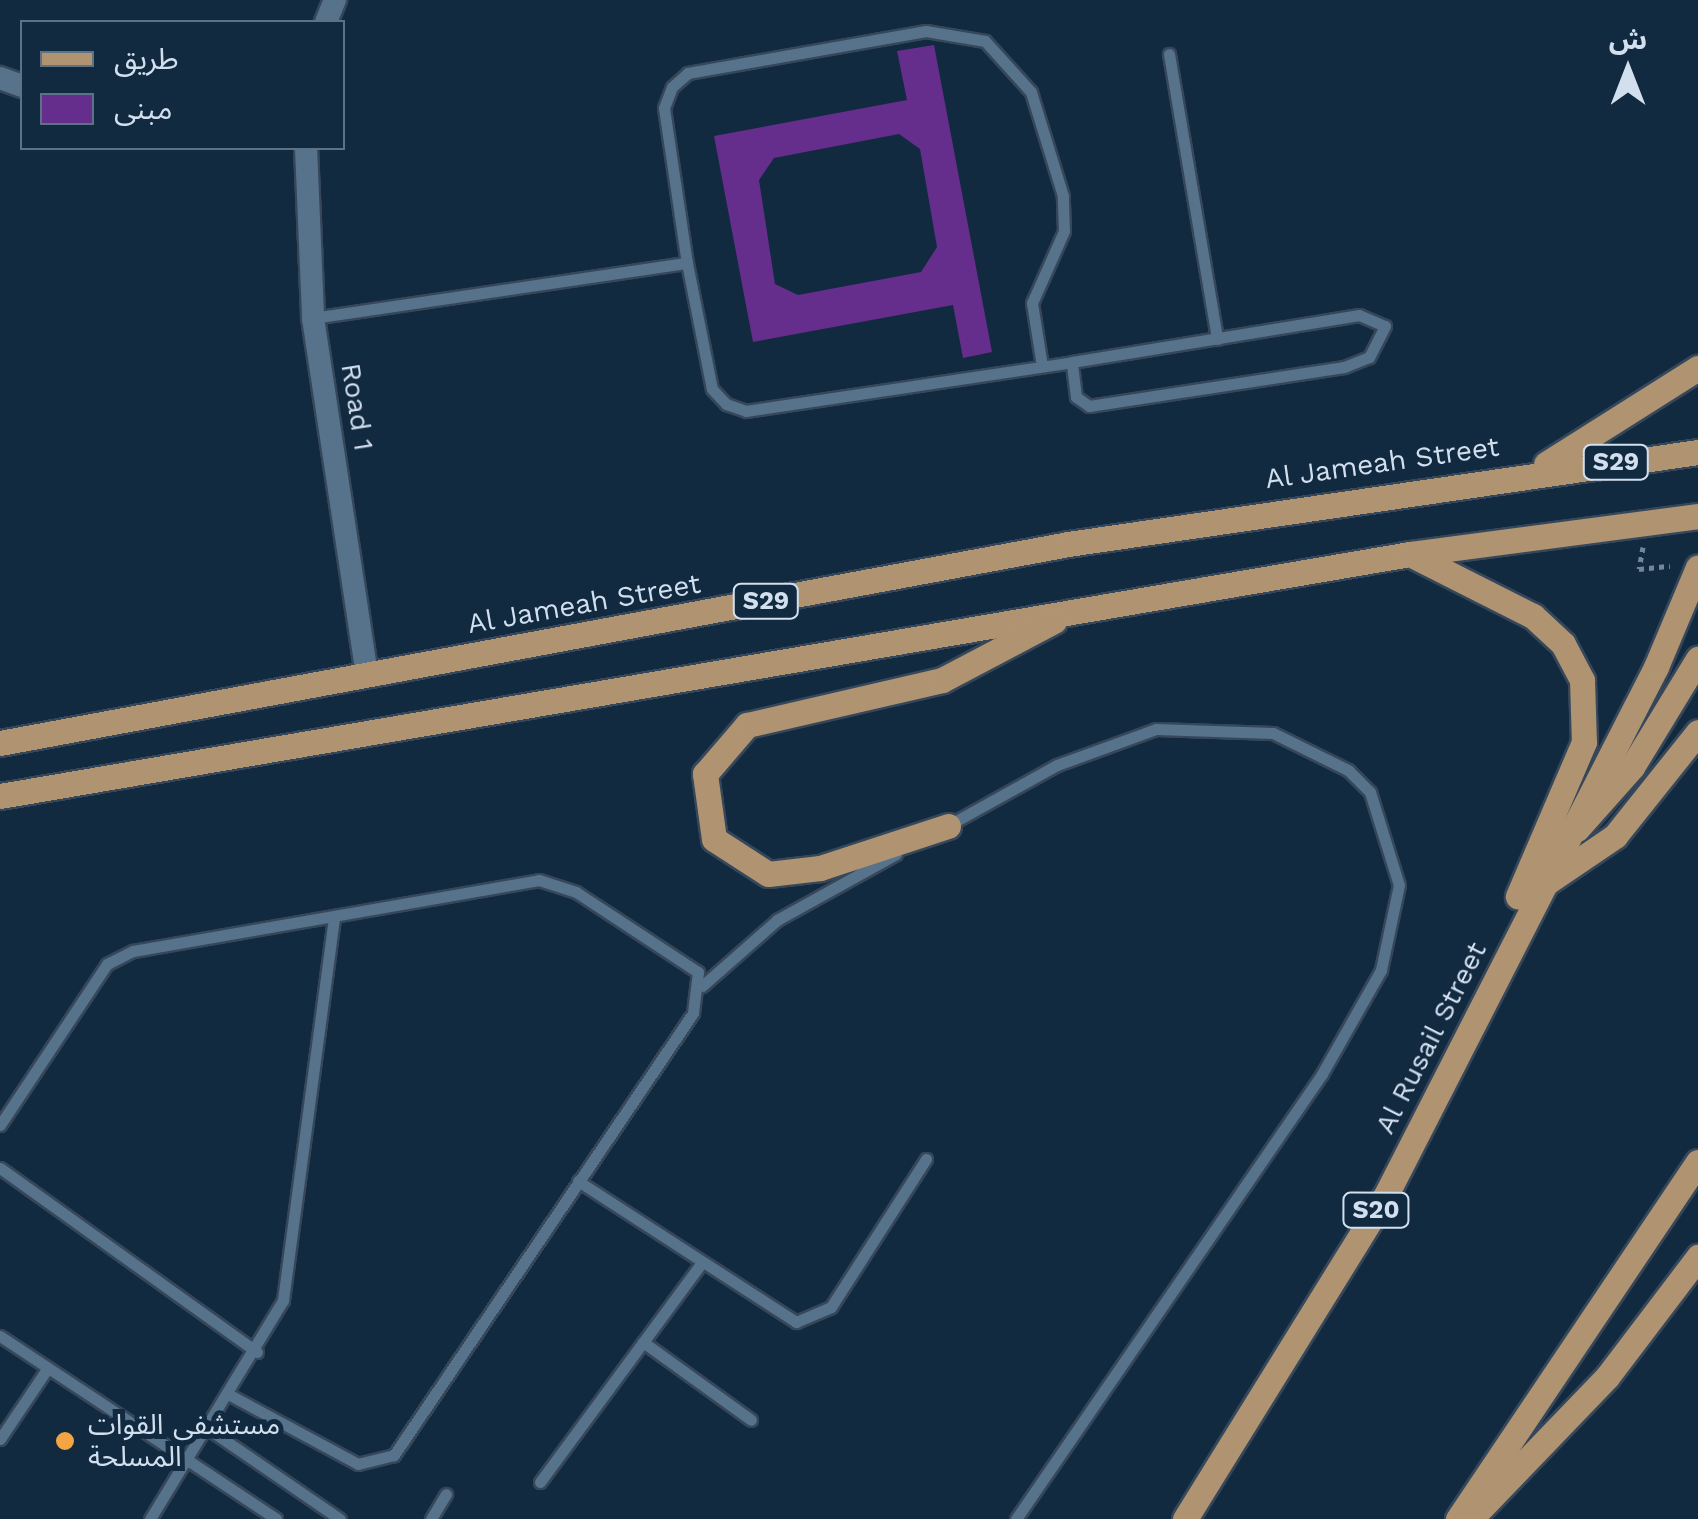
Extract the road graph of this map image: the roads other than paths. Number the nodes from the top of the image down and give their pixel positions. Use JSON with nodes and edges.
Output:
{"nodes":[{"id":1,"x":1169,"y":54,"type":"dead end"},
{"id":2,"x":306,"y":150,"type":"edge"},
{"id":3,"x":686,"y":263,"type":"junction"},
{"id":4,"x":314,"y":318,"type":"junction"},
{"id":5,"x":1217,"y":338,"type":"junction"},
{"id":6,"x":1072,"y":362,"type":"junction"},
{"id":7,"x":1042,"y":366,"type":"junction"},
{"id":8,"x":1698,"y":368,"type":"edge"},
{"id":9,"x":1698,"y":452,"type":"edge"},
{"id":10,"x":1535,"y":471,"type":"junction"},
{"id":11,"x":1698,"y":516,"type":"edge"},
{"id":12,"x":1410,"y":554,"type":"junction"},
{"id":13,"x":1688,"y":566,"type":"edge"},
{"id":14,"x":1067,"y":613,"type":"junction"},
{"id":15,"x":1698,"y":659,"type":"edge"},
{"id":16,"x":368,"y":674,"type":"junction"},
{"id":17,"x":1698,"y":732,"type":"edge"},
{"id":18,"x":0,"y":743,"type":"edge"},
{"id":19,"x":0,"y":796,"type":"edge"},
{"id":20,"x":948,"y":826,"type":"junction"},
{"id":21,"x":1567,"y":836,"type":"junction"},
{"id":22,"x":1540,"y":886,"type":"junction"},
{"id":23,"x":334,"y":917,"type":"junction"},
{"id":24,"x":702,"y":986,"type":"junction"},
{"id":25,"x":1486,"y":996,"type":"junction"},
{"id":26,"x":0,"y":1125,"type":"edge"},
{"id":27,"x":926,"y":1159,"type":"dead end"},
{"id":28,"x":1698,"y":1162,"type":"edge"},
{"id":29,"x":0,"y":1168,"type":"edge"},
{"id":30,"x":578,"y":1181,"type":"junction"},
{"id":31,"x":1698,"y":1258,"type":"edge"},
{"id":32,"x":700,"y":1265,"type":"junction"},
{"id":33,"x":0,"y":1336,"type":"edge"},
{"id":34,"x":643,"y":1342,"type":"junction"},
{"id":35,"x":257,"y":1352,"type":"junction"},
{"id":36,"x":47,"y":1369,"type":"junction"},
{"id":37,"x":230,"y":1395,"type":"junction"},
{"id":38,"x":751,"y":1420,"type":"dead end"},
{"id":39,"x":207,"y":1428,"type":"junction"},
{"id":40,"x":0,"y":1439,"type":"edge"},
{"id":41,"x":187,"y":1462,"type":"junction"},
{"id":42,"x":540,"y":1482,"type":"dead end"},
{"id":43,"x":446,"y":1494,"type":"dead end"},
{"id":44,"x":437,"y":1517,"type":"edge"},
{"id":45,"x":150,"y":1519,"type":"edge"},
{"id":46,"x":276,"y":1519,"type":"edge"},
{"id":47,"x":340,"y":1519,"type":"edge"},
{"id":48,"x":1016,"y":1519,"type":"edge"},
{"id":49,"x":1186,"y":1519,"type":"edge"},
{"id":50,"x":1458,"y":1519,"type":"edge"},
{"id":51,"x":1470,"y":1519,"type":"edge"}],
"edges":[{"from":1,"to":5,"type":"lane"},
{"from":2,"to":4,"type":"street","name":"Road 1"},
{"from":3,"to":4,"type":"lane"},
{"from":3,"to":7,"type":"lane"},
{"from":3,"to":7,"type":"lane"},
{"from":4,"to":16,"type":"street","name":"Road 1"},
{"from":5,"to":6,"type":"lane"},
{"from":5,"to":6,"type":"lane"},
{"from":6,"to":7,"type":"lane"},
{"from":8,"to":10,"type":"main road"},
{"from":9,"to":10,"type":"main road","number":"S29"},
{"from":10,"to":16,"type":"main road","name":"Al Jameah Street","number":"S29"},
{"from":11,"to":12,"type":"main road","number":"S29"},
{"from":12,"to":14,"type":"main road","number":"S29"},
{"from":12,"to":25,"type":"main road"},
{"from":13,"to":21,"type":"main road","name":"Al Rusail Street","number":"S20"},
{"from":14,"to":19,"type":"main road","number":"S29"},
{"from":14,"to":20,"type":"main road"},
{"from":15,"to":21,"type":"main road"},
{"from":16,"to":18,"type":"main road","name":"Al Jameah Street","number":"S29"},
{"from":17,"to":22,"type":"main road"},
{"from":20,"to":24,"type":"lane"},
{"from":20,"to":48,"type":"lane"},
{"from":21,"to":22,"type":"main road","name":"Al Rusail Street","number":"S20"},
{"from":22,"to":25,"type":"main road","name":"Al Rusail Street","number":"S20"},
{"from":23,"to":24,"type":"lane"},
{"from":23,"to":26,"type":"lane"},
{"from":23,"to":35,"type":"lane"},
{"from":24,"to":30,"type":"lane"},
{"from":25,"to":49,"type":"main road","name":"Al Rusail Street","number":"S20"},
{"from":27,"to":32,"type":"lane"},
{"from":28,"to":50,"type":"main road"},
{"from":29,"to":35,"type":"lane"},
{"from":30,"to":32,"type":"lane"},
{"from":30,"to":37,"type":"lane"},
{"from":31,"to":51,"type":"main road"},
{"from":32,"to":34,"type":"lane"},
{"from":33,"to":36,"type":"lane"},
{"from":34,"to":38,"type":"lane"},
{"from":34,"to":42,"type":"lane"},
{"from":35,"to":37,"type":"lane"},
{"from":36,"to":40,"type":"lane"},
{"from":36,"to":41,"type":"lane"},
{"from":37,"to":39,"type":"lane"},
{"from":39,"to":41,"type":"lane"},
{"from":39,"to":47,"type":"lane"},
{"from":41,"to":45,"type":"lane"},
{"from":41,"to":46,"type":"lane"},
{"from":43,"to":44,"type":"lane"}]}
